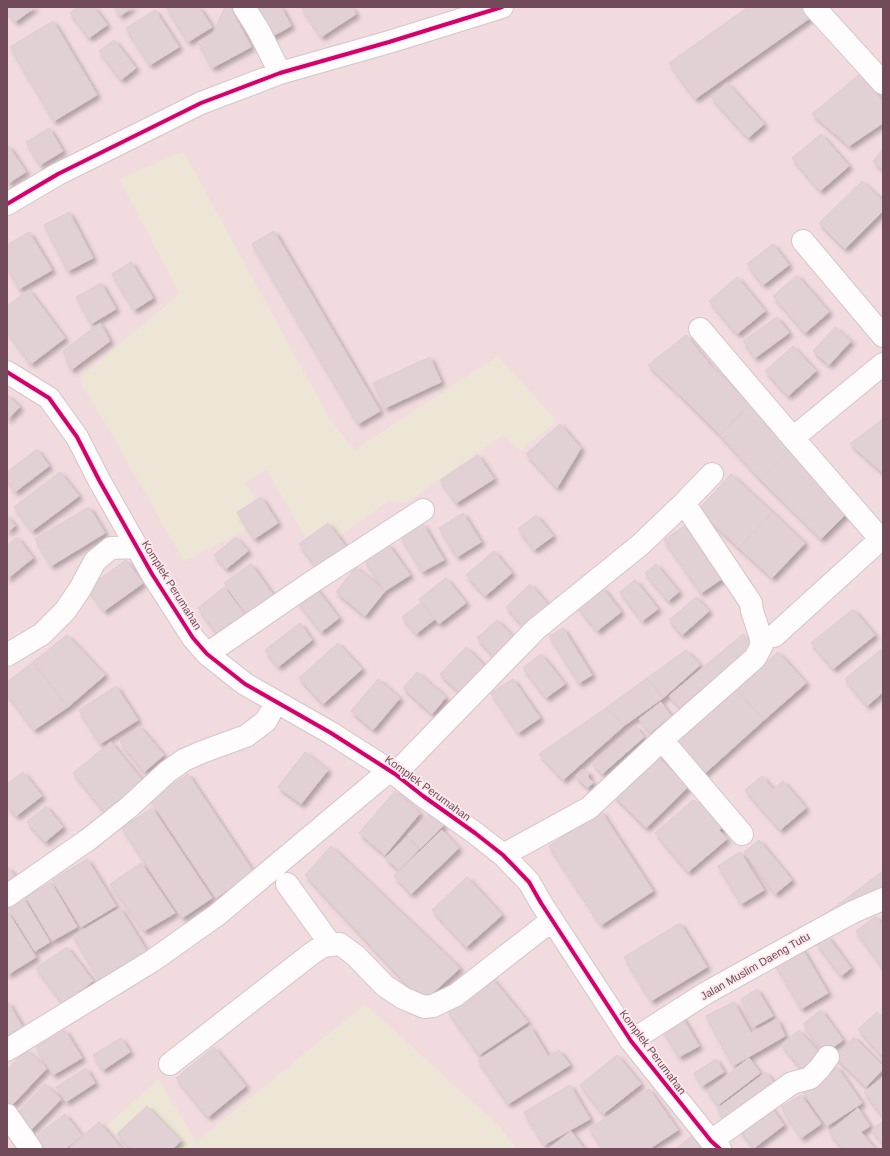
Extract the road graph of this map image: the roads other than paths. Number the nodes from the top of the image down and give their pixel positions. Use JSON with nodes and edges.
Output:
{"nodes":[{"id":1,"x":244,"y":7,"type":"edge"},
{"id":2,"x":502,"y":7,"type":"edge"},
{"id":3,"x":814,"y":7,"type":"edge"},
{"id":4,"x":280,"y":73,"type":"junction"},
{"id":5,"x":883,"y":83,"type":"edge"},
{"id":6,"x":7,"y":204,"type":"edge"},
{"id":7,"x":803,"y":241,"type":"dead end"},
{"id":8,"x":700,"y":329,"type":"dead end"},
{"id":9,"x":883,"y":336,"type":"edge"},
{"id":10,"x":883,"y":364,"type":"edge"},
{"id":11,"x":7,"y":372,"type":"edge"},
{"id":12,"x":793,"y":438,"type":"junction"},
{"id":13,"x":712,"y":474,"type":"dead end"},
{"id":14,"x":684,"y":503,"type":"junction"},
{"id":15,"x":423,"y":510,"type":"dead end"},
{"id":16,"x":882,"y":539,"type":"edge"},
{"id":17,"x":137,"y":547,"type":"junction"},
{"id":18,"x":774,"y":636,"type":"dead end"},
{"id":19,"x":207,"y":654,"type":"junction"},
{"id":20,"x":7,"y":655,"type":"edge"},
{"id":21,"x":276,"y":702,"type":"junction"},
{"id":22,"x":662,"y":740,"type":"junction"},
{"id":23,"x":392,"y":772,"type":"junction"},
{"id":24,"x":742,"y":834,"type":"dead end"},
{"id":25,"x":503,"y":854,"type":"junction"},
{"id":26,"x":287,"y":884,"type":"dead end"},
{"id":27,"x":7,"y":896,"type":"edge"},
{"id":28,"x":883,"y":899,"type":"edge"},
{"id":29,"x":552,"y":920,"type":"junction"},
{"id":30,"x":331,"y":945,"type":"junction"},
{"id":31,"x":631,"y":1041,"type":"junction"},
{"id":32,"x":7,"y":1050,"type":"edge"},
{"id":33,"x":828,"y":1058,"type":"dead end"},
{"id":34,"x":170,"y":1064,"type":"dead end"},
{"id":35,"x":7,"y":1115,"type":"edge"},
{"id":36,"x":715,"y":1145,"type":"edge"},
{"id":37,"x":31,"y":1149,"type":"edge"}],
"edges":[{"from":1,"to":4,"type":"street"},
{"from":2,"to":4,"type":"street"},
{"from":3,"to":5,"type":"street"},
{"from":4,"to":6,"type":"street"},
{"from":7,"to":9,"type":"street"},
{"from":8,"to":12,"type":"street"},
{"from":10,"to":12,"type":"street"},
{"from":11,"to":17,"type":"street","name":"Komplek Perumahan"},
{"from":12,"to":16,"type":"street"},
{"from":13,"to":14,"type":"street"},
{"from":14,"to":22,"type":"street"},
{"from":14,"to":23,"type":"street"},
{"from":15,"to":19,"type":"street"},
{"from":16,"to":18,"type":"street"},
{"from":17,"to":19,"type":"street","name":"Komplek Perumahan"},
{"from":17,"to":20,"type":"street"},
{"from":19,"to":21,"type":"street","name":"Komplek Perumahan"},
{"from":21,"to":23,"type":"street","name":"Komplek Perumahan"},
{"from":21,"to":27,"type":"street"},
{"from":22,"to":24,"type":"street"},
{"from":22,"to":25,"type":"street"},
{"from":23,"to":25,"type":"street","name":"Komplek Perumahan"},
{"from":23,"to":32,"type":"street"},
{"from":25,"to":29,"type":"street","name":"Komplek Perumahan"},
{"from":26,"to":30,"type":"street"},
{"from":28,"to":31,"type":"street","name":"Jalan Muslim Daeng Tutu"},
{"from":29,"to":30,"type":"street"},
{"from":29,"to":31,"type":"street","name":"Komplek Perumahan"},
{"from":30,"to":34,"type":"street"},
{"from":31,"to":36,"type":"street","name":"Komplek Perumahan"},
{"from":33,"to":36,"type":"street"},
{"from":35,"to":37,"type":"street"}]}
